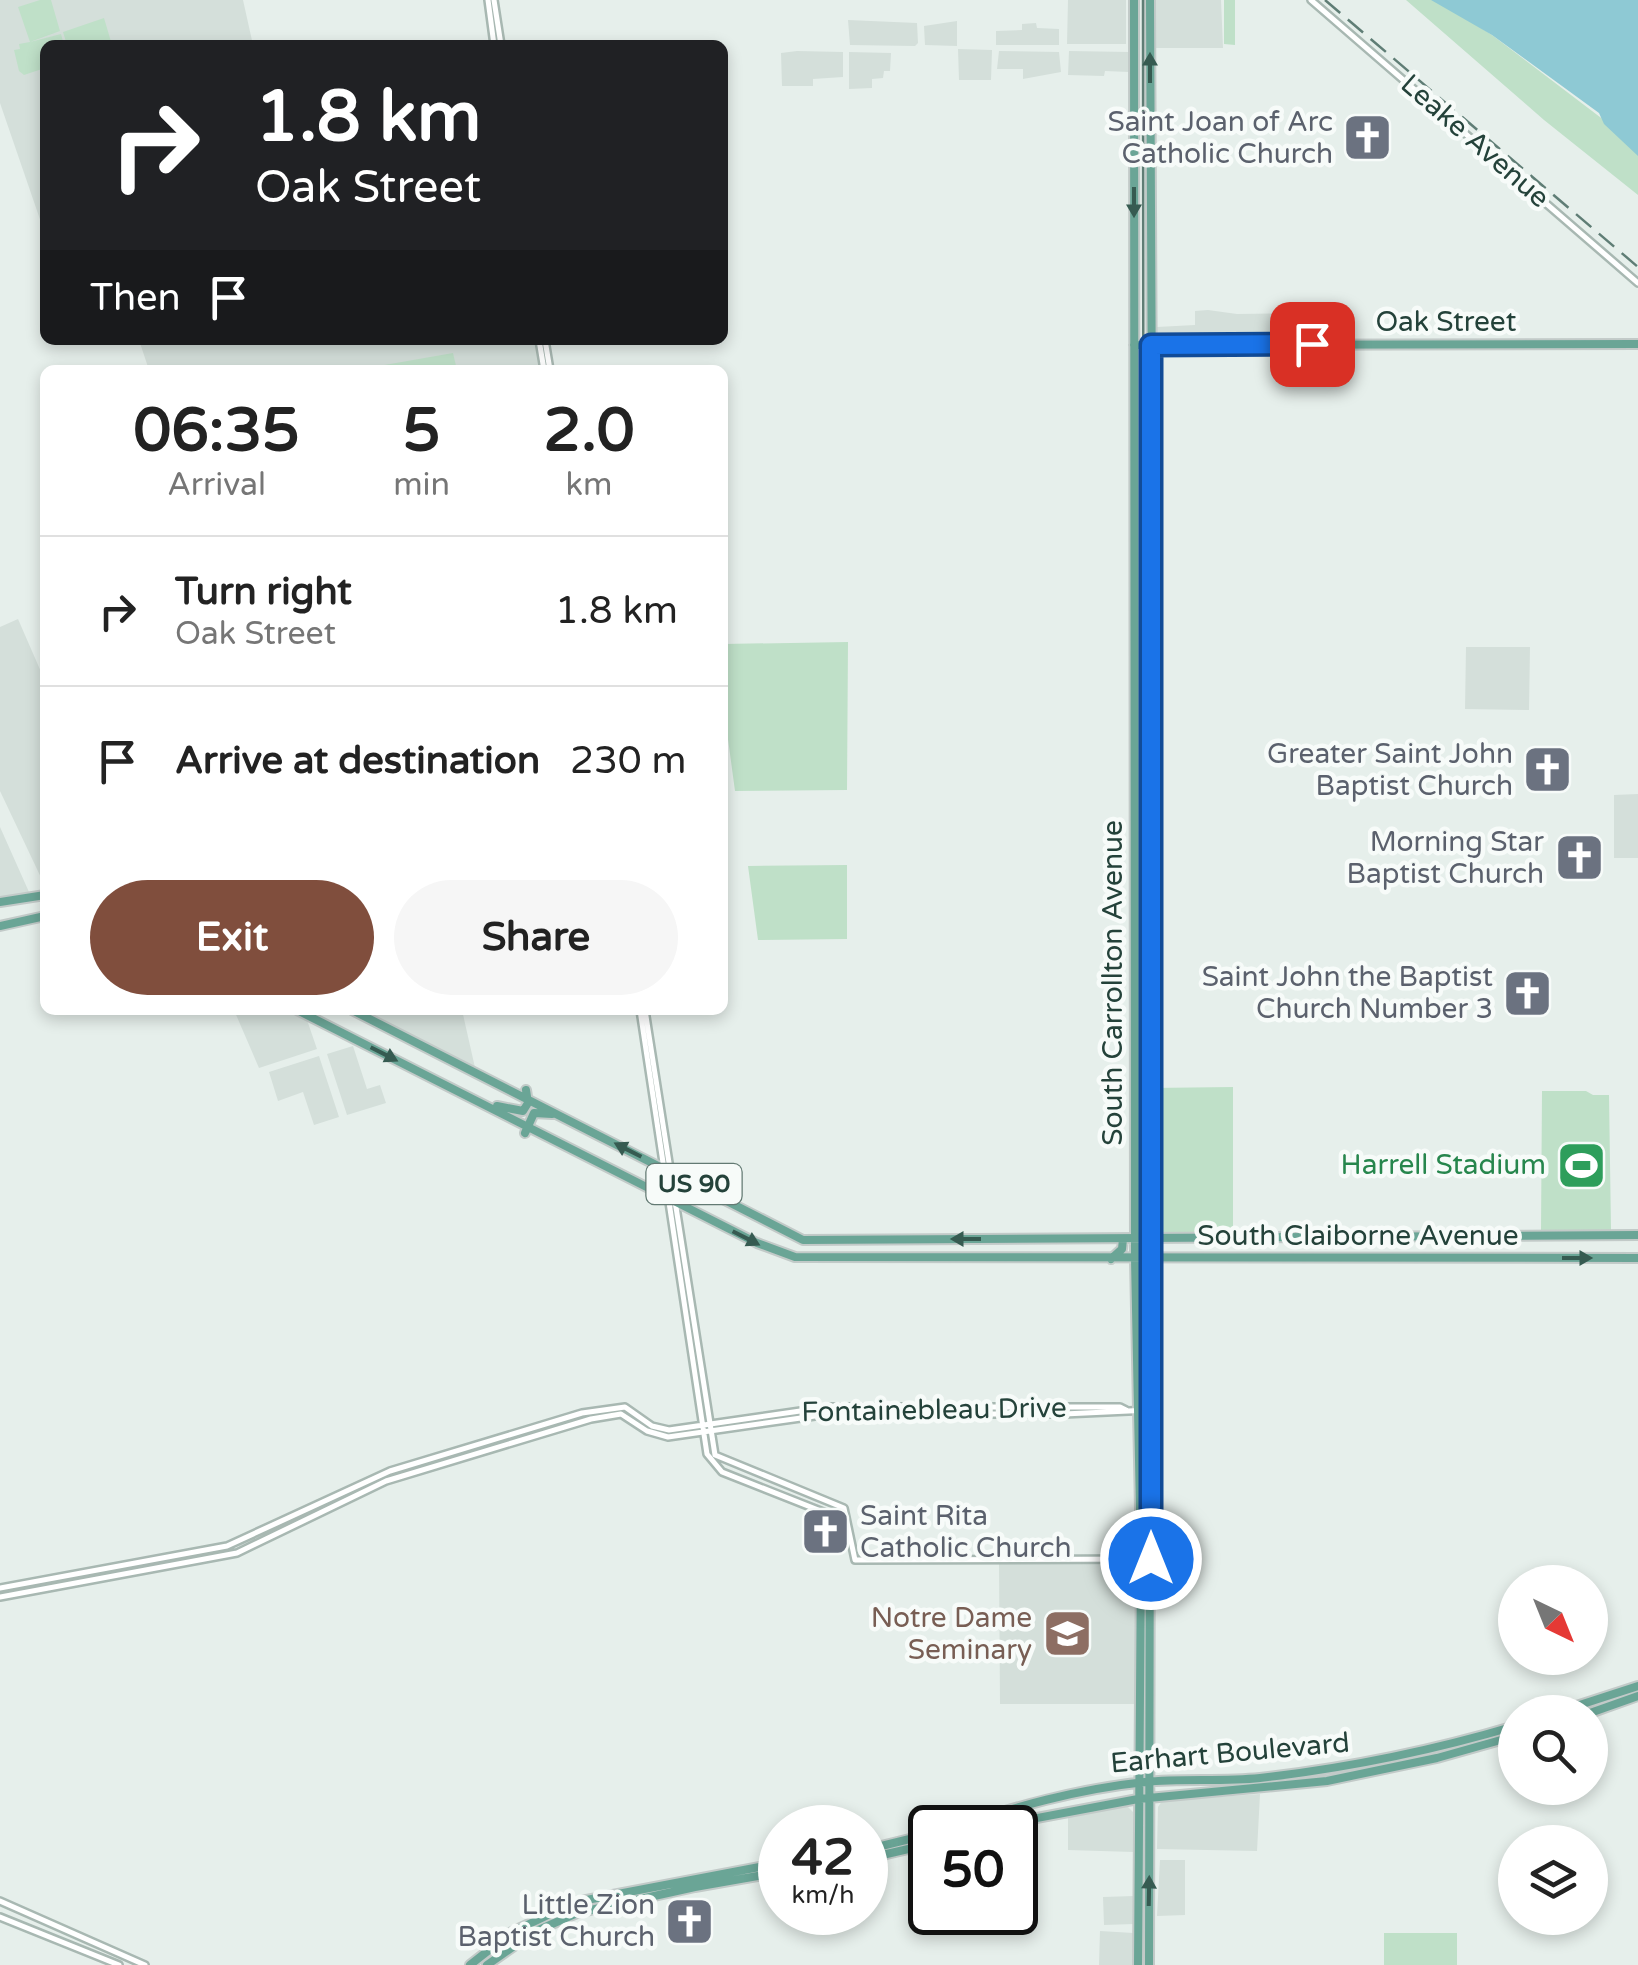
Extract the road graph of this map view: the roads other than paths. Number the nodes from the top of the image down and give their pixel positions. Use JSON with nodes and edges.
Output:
{"nodes":[{"id":1,"x":491,"y":0,"type":"edge"},
{"id":2,"x":1134,"y":0,"type":"edge"},
{"id":3,"x":1150,"y":0,"type":"edge"},
{"id":4,"x":1311,"y":0,"type":"edge"},
{"id":5,"x":497,"y":40,"type":"edge"},
{"id":6,"x":1638,"y":283,"type":"edge"},
{"id":7,"x":1638,"y":344,"type":"edge"},
{"id":8,"x":1134,"y":345,"type":"junction"},
{"id":9,"x":1151,"y":345,"type":"junction"},
{"id":10,"x":40,"y":896,"type":"edge"},
{"id":11,"x":0,"y":902,"type":"edge"},
{"id":12,"x":40,"y":917,"type":"edge"},
{"id":13,"x":0,"y":926,"type":"edge"},
{"id":14,"x":308,"y":1015,"type":"edge"},
{"id":15,"x":362,"y":1015,"type":"edge"},
{"id":16,"x":644,"y":1015,"type":"edge"},
{"id":17,"x":460,"y":1092,"type":"junction"},
{"id":18,"x":526,"y":1093,"type":"junction"},
{"id":19,"x":584,"y":1127,"type":"junction"},
{"id":20,"x":526,"y":1130,"type":"junction"},
{"id":21,"x":666,"y":1169,"type":"junction"},
{"id":22,"x":1136,"y":1171,"type":"junction"},
{"id":23,"x":1151,"y":1175,"type":"junction"},
{"id":24,"x":671,"y":1200,"type":"junction"},
{"id":25,"x":1638,"y":1235,"type":"edge"},
{"id":26,"x":1082,"y":1238,"type":"junction"},
{"id":27,"x":1097,"y":1238,"type":"junction"},
{"id":28,"x":1123,"y":1238,"type":"junction"},
{"id":29,"x":1136,"y":1238,"type":"junction"},
{"id":30,"x":1151,"y":1238,"type":"junction"},
{"id":31,"x":1175,"y":1238,"type":"junction"},
{"id":32,"x":1194,"y":1239,"type":"junction"},
{"id":33,"x":1206,"y":1239,"type":"junction"},
{"id":34,"x":1638,"y":1258,"type":"edge"},
{"id":35,"x":1084,"y":1259,"type":"junction"},
{"id":36,"x":1098,"y":1259,"type":"junction"},
{"id":37,"x":1111,"y":1259,"type":"junction"},
{"id":38,"x":1136,"y":1259,"type":"junction"},
{"id":39,"x":1150,"y":1259,"type":"junction"},
{"id":40,"x":1164,"y":1259,"type":"junction"},
{"id":41,"x":1194,"y":1259,"type":"junction"},
{"id":42,"x":1204,"y":1259,"type":"junction"},
{"id":43,"x":1137,"y":1318,"type":"junction"},
{"id":44,"x":1150,"y":1319,"type":"junction"},
{"id":45,"x":1138,"y":1410,"type":"junction"},
{"id":46,"x":1150,"y":1410,"type":"junction"},
{"id":47,"x":705,"y":1429,"type":"junction"},
{"id":48,"x":846,"y":1521,"type":"junction"},
{"id":49,"x":1146,"y":1560,"type":"junction"},
{"id":50,"x":1,"y":1587,"type":"edge"},
{"id":51,"x":0,"y":1597,"type":"edge"},
{"id":52,"x":1638,"y":1686,"type":"edge"},
{"id":53,"x":1638,"y":1696,"type":"edge"},
{"id":54,"x":1610,"y":1701,"type":"joint"},
{"id":55,"x":1498,"y":1731,"type":"edge"},
{"id":56,"x":1498,"y":1741,"type":"edge"},
{"id":57,"x":1138,"y":1748,"type":"junction"},
{"id":58,"x":1149,"y":1748,"type":"junction"},
{"id":59,"x":1150,"y":1782,"type":"junction"},
{"id":60,"x":1138,"y":1783,"type":"junction"},
{"id":61,"x":1089,"y":1790,"type":"junction"},
{"id":62,"x":1058,"y":1797,"type":"junction"},
{"id":63,"x":1150,"y":1798,"type":"junction"},
{"id":64,"x":1138,"y":1799,"type":"junction"},
{"id":65,"x":1030,"y":1805,"type":"edge"},
{"id":66,"x":1066,"y":1811,"type":"junction"},
{"id":67,"x":1043,"y":1816,"type":"junction"},
{"id":68,"x":1038,"y":1817,"type":"edge"},
{"id":69,"x":758,"y":1866,"type":"edge"},
{"id":70,"x":758,"y":1876,"type":"edge"},
{"id":71,"x":0,"y":1901,"type":"edge"},
{"id":72,"x":0,"y":1917,"type":"edge"},
{"id":73,"x":487,"y":1950,"type":"junction"},
{"id":74,"x":490,"y":1963,"type":"edge"},
{"id":75,"x":119,"y":1965,"type":"edge"},
{"id":76,"x":145,"y":1965,"type":"edge"},
{"id":77,"x":470,"y":1965,"type":"edge"},
{"id":78,"x":1138,"y":1965,"type":"edge"},
{"id":79,"x":1148,"y":1965,"type":"edge"}],
"edges":[{"from":1,"to":5,"type":"street"},
{"from":2,"to":8,"type":"main road","name":"South Carrollton Avenue","one_way":true},
{"from":9,"to":3,"type":"main road","name":"South Carrollton Avenue","one_way":true},
{"from":4,"to":6,"type":"street","name":"Leake Avenue"},
{"from":7,"to":9,"type":"main road","name":"Oak Street"},
{"from":8,"to":9,"type":"main road","name":"Oak Street"},
{"from":8,"to":22,"type":"main road","name":"South Carrollton Avenue"},
{"from":9,"to":23,"type":"main road","name":"South Carrollton Avenue"},
{"from":10,"to":11,"type":"main road"},
{"from":12,"to":13,"type":"main road"},
{"from":14,"to":17,"type":"main road","name":"South Claiborne Avenue","number":"US 90","one_way":true},
{"from":15,"to":18,"type":"main road","name":"South Claiborne Avenue","number":"US 90"},
{"from":16,"to":21,"type":"street"},
{"from":17,"to":18,"type":"main road"},
{"from":17,"to":20,"type":"main road","name":"South Claiborne Avenue","number":"US 90"},
{"from":18,"to":19,"type":"main road","name":"South Claiborne Avenue","number":"US 90"},
{"from":19,"to":20,"type":"main road"},
{"from":21,"to":19,"type":"main road","name":"South Claiborne Avenue","number":"US 90","one_way":true},
{"from":20,"to":24,"type":"main road","name":"South Claiborne Avenue","number":"US 90"},
{"from":21,"to":24,"type":"street"},
{"from":26,"to":21,"type":"main road","name":"South Claiborne Avenue","number":"US 90","one_way":true},
{"from":22,"to":23,"type":"main road"},
{"from":22,"to":29,"type":"main road","name":"South Carrollton Avenue"},
{"from":23,"to":30,"type":"main road","name":"South Carrollton Avenue"},
{"from":24,"to":35,"type":"main road","name":"South Claiborne Avenue","number":"US 90","one_way":true},
{"from":24,"to":47,"type":"street"},
{"from":25,"to":33,"type":"main road","name":"South Claiborne Avenue","number":"US 90"},
{"from":26,"to":27,"type":"main road","name":"South Claiborne Avenue","number":"US 90"},
{"from":26,"to":35,"type":"main road"},
{"from":27,"to":28,"type":"main road","name":"South Claiborne Avenue","number":"US 90"},
{"from":27,"to":36,"type":"main road"},
{"from":28,"to":29,"type":"main road","name":"South Claiborne Avenue","number":"US 90"},
{"from":28,"to":37,"type":"main road"},
{"from":29,"to":30,"type":"main road","name":"South Claiborne Avenue","number":"US 90"},
{"from":29,"to":38,"type":"main road","name":"South Carrollton Avenue"},
{"from":30,"to":31,"type":"main road","name":"South Claiborne Avenue","number":"US 90"},
{"from":30,"to":39,"type":"main road","name":"South Carrollton Avenue"},
{"from":31,"to":32,"type":"main road","name":"South Claiborne Avenue","number":"US 90"},
{"from":31,"to":40,"type":"main road"},
{"from":32,"to":33,"type":"main road","name":"South Claiborne Avenue","number":"US 90"},
{"from":32,"to":41,"type":"main road"},
{"from":33,"to":42,"type":"main road"},
{"from":42,"to":34,"type":"main road","name":"South Claiborne Avenue","number":"US 90","one_way":true},
{"from":35,"to":36,"type":"main road","name":"South Claiborne Avenue","number":"US 90"},
{"from":36,"to":37,"type":"main road","name":"South Claiborne Avenue","number":"US 90"},
{"from":37,"to":38,"type":"main road","name":"South Claiborne Avenue","number":"US 90"},
{"from":38,"to":39,"type":"main road","name":"South Claiborne Avenue","number":"US 90"},
{"from":38,"to":43,"type":"main road","name":"South Carrollton Avenue"},
{"from":39,"to":40,"type":"main road","name":"South Claiborne Avenue","number":"US 90"},
{"from":39,"to":44,"type":"main road","name":"South Carrollton Avenue"},
{"from":40,"to":41,"type":"main road","name":"South Claiborne Avenue","number":"US 90"},
{"from":41,"to":42,"type":"main road","name":"South Claiborne Avenue","number":"US 90"},
{"from":43,"to":44,"type":"main road"},
{"from":43,"to":45,"type":"main road","name":"South Carrollton Avenue"},
{"from":44,"to":46,"type":"main road","name":"South Carrollton Avenue"},
{"from":45,"to":46,"type":"street","name":"Fontainebleau Drive"},
{"from":45,"to":47,"type":"street","name":"Fontainebleau Drive"},
{"from":45,"to":49,"type":"main road","name":"South Carrollton Avenue"},
{"from":46,"to":49,"type":"main road","name":"South Carrollton Avenue"},
{"from":47,"to":48,"type":"street"},
{"from":47,"to":48,"type":"street"},
{"from":47,"to":50,"type":"street","name":"Fontainebleau Drive"},
{"from":47,"to":51,"type":"street","name":"Fontainebleau Drive"},
{"from":48,"to":49,"type":"street"},
{"from":49,"to":57,"type":"main road","name":"South Carrollton Avenue"},
{"from":49,"to":58,"type":"main road","name":"South Carrollton Avenue"},
{"from":52,"to":54,"type":"main road"},
{"from":53,"to":54,"type":"main road"},
{"from":55,"to":59,"type":"main road","name":"Earhart Boulevard"},
{"from":56,"to":63,"type":"main road","name":"Earhart Boulevard"},
{"from":57,"to":58,"type":"main road"},
{"from":57,"to":60,"type":"main road","name":"South Carrollton Avenue"},
{"from":58,"to":59,"type":"main road","name":"South Carrollton Avenue"},
{"from":59,"to":60,"type":"main road","name":"Earhart Boulevard"},
{"from":59,"to":63,"type":"main road","name":"South Carrollton Avenue"},
{"from":60,"to":61,"type":"main road","name":"Earhart Boulevard"},
{"from":60,"to":64,"type":"main road","name":"South Carrollton Avenue"},
{"from":61,"to":62,"type":"main road","name":"Earhart Boulevard"},
{"from":61,"to":66,"type":"main road"},
{"from":62,"to":65,"type":"main road","name":"Earhart Boulevard"},
{"from":62,"to":67,"type":"main road"},
{"from":63,"to":64,"type":"main road","name":"Earhart Boulevard"},
{"from":79,"to":63,"type":"main road","name":"South Carrollton Avenue","one_way":true},
{"from":64,"to":66,"type":"main road","name":"Earhart Boulevard"},
{"from":64,"to":78,"type":"main road","name":"South Carrollton Avenue"},
{"from":66,"to":67,"type":"main road","name":"Earhart Boulevard"},
{"from":67,"to":68,"type":"main road","name":"Earhart Boulevard"},
{"from":69,"to":73,"type":"main road"},
{"from":70,"to":74,"type":"main road"},
{"from":71,"to":76,"type":"street"},
{"from":72,"to":75,"type":"street"},
{"from":73,"to":74,"type":"main road"},
{"from":73,"to":77,"type":"main road"}]}
